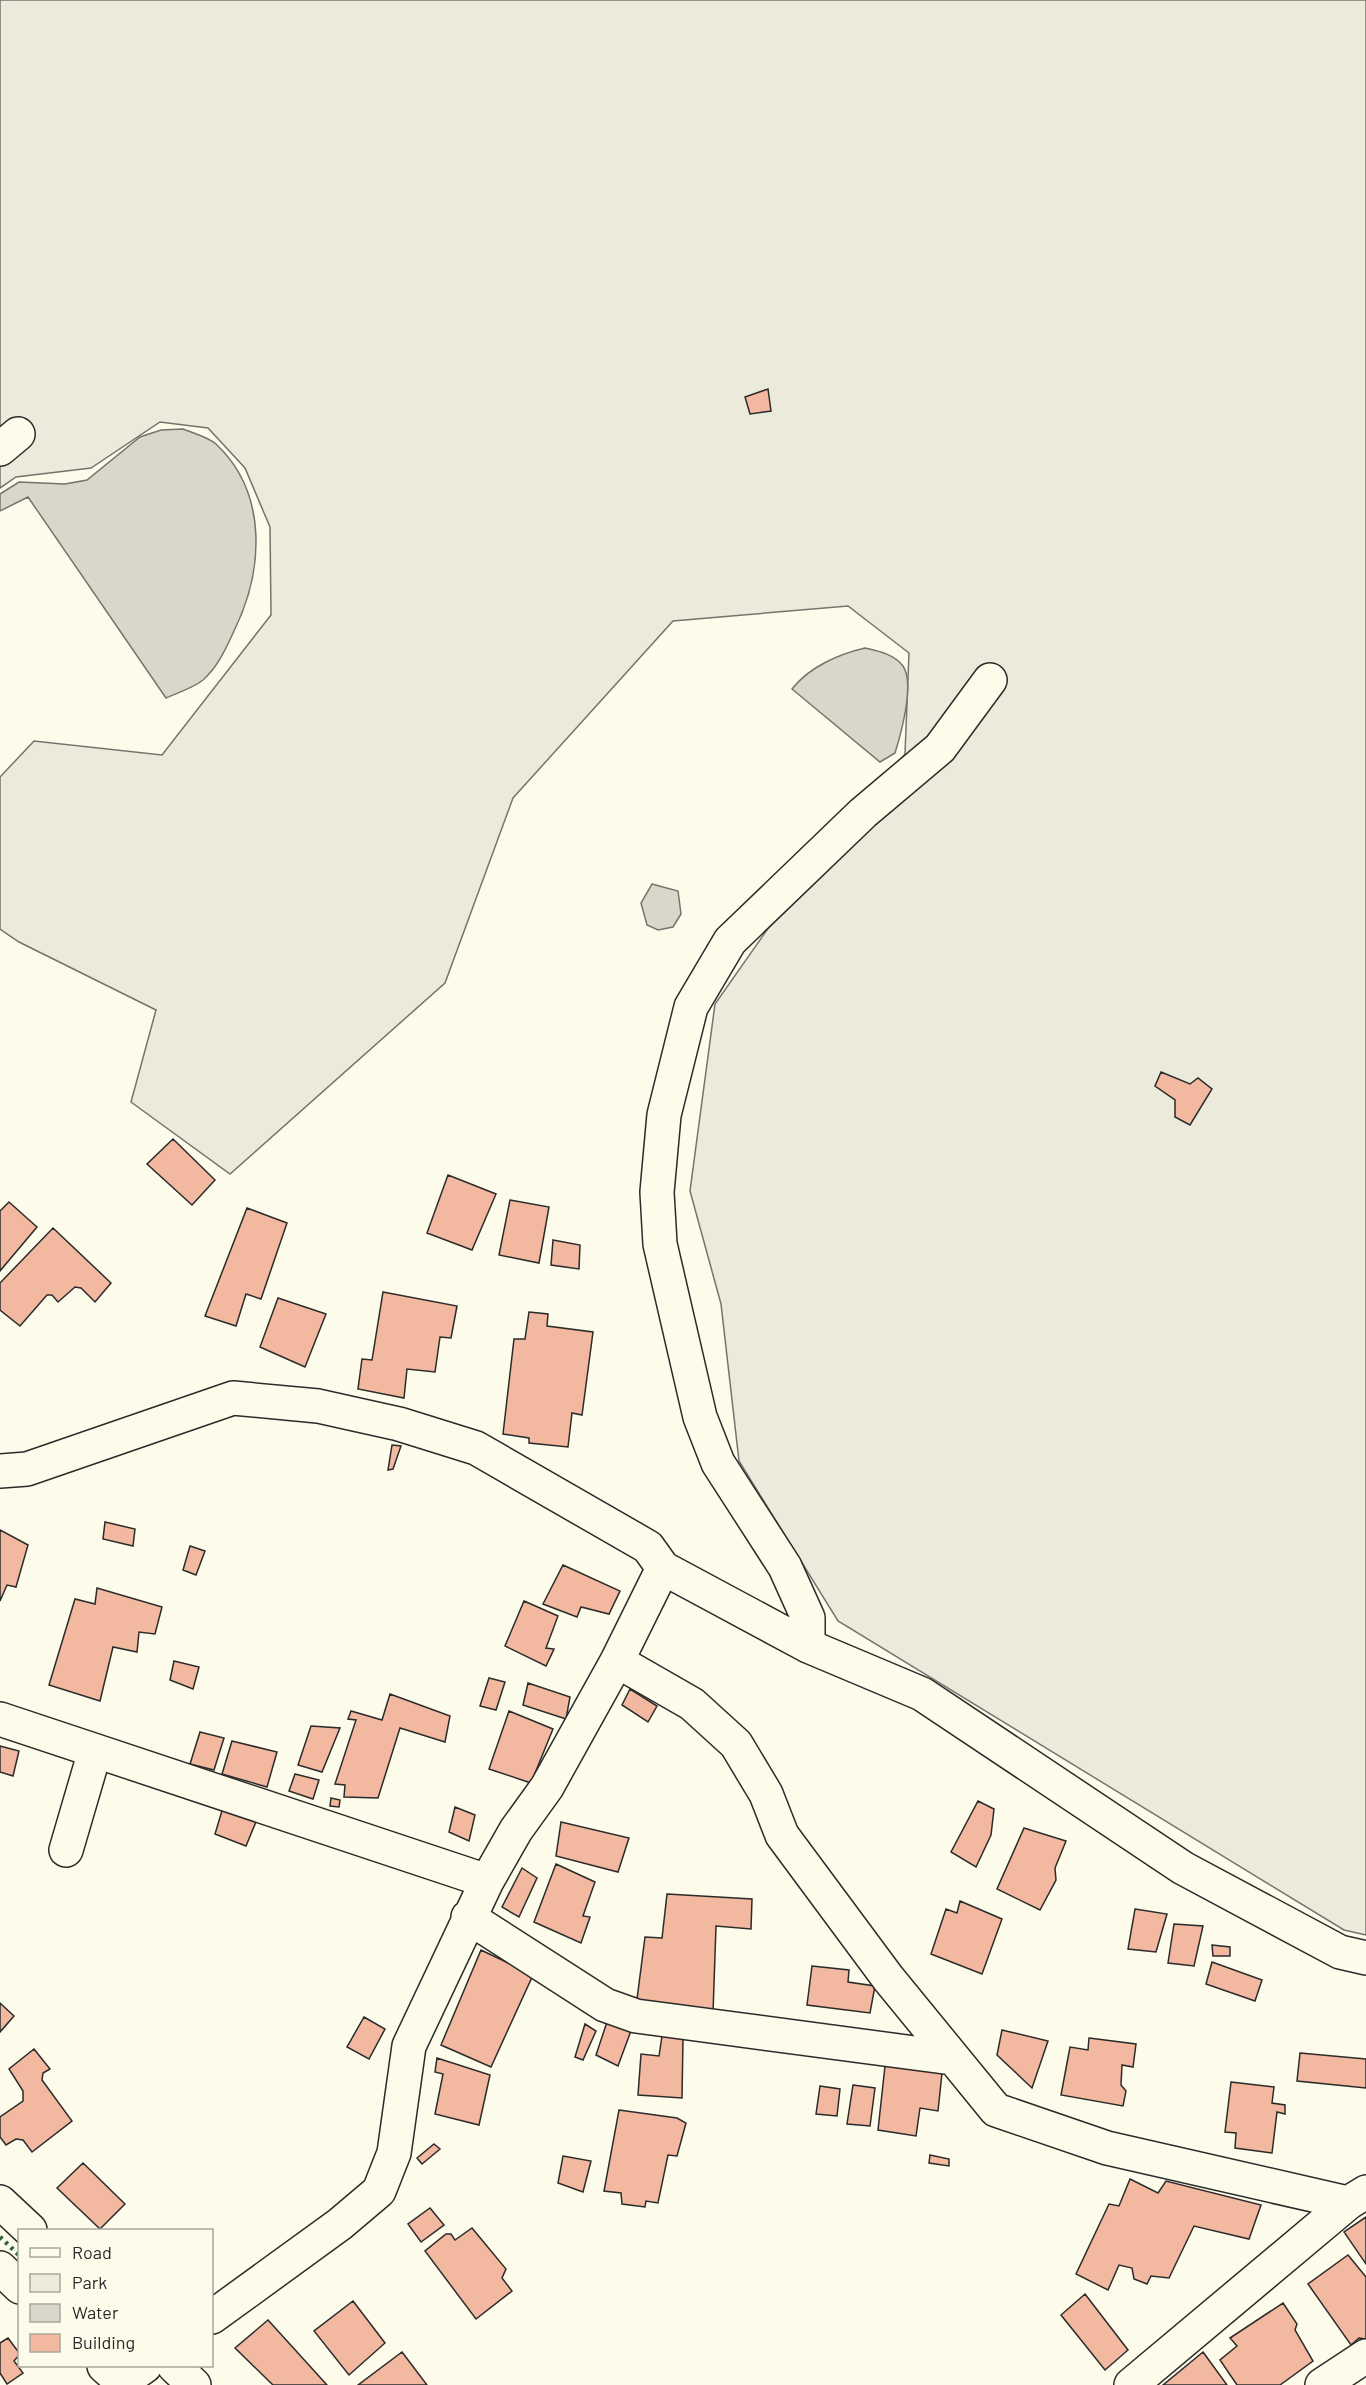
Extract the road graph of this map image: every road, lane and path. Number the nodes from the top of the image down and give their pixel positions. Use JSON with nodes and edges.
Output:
{"nodes":[{"id":1,"x":990,"y":680,"type":"dead end"},
{"id":2,"x":0,"y":1471,"type":"edge"},
{"id":3,"x":663,"y":1568,"type":"junction"},
{"id":4,"x":808,"y":1646,"type":"junction"},
{"id":5,"x":617,"y":1661,"type":"junction"},
{"id":6,"x":0,"y":1719,"type":"edge"},
{"id":7,"x":95,"y":1751,"type":"junction"},
{"id":8,"x":66,"y":1850,"type":"dead end"},
{"id":9,"x":487,"y":1881,"type":"junction"},
{"id":10,"x":468,"y":1917,"type":"junction"},
{"id":11,"x":1366,"y":1958,"type":"edge"},
{"id":12,"x":952,"y":2058,"type":"junction"},
{"id":13,"x":1357,"y":2197,"type":"edge"},
{"id":14,"x":0,"y":2202,"type":"edge"},
{"id":15,"x":29,"y":2229,"type":"edge"},
{"id":16,"x":0,"y":2268,"type":"edge"},
{"id":17,"x":18,"y":2285,"type":"edge"},
{"id":18,"x":213,"y":2316,"type":"edge"},
{"id":19,"x":1366,"y":2356,"type":"edge"},
{"id":20,"x":175,"y":2367,"type":"edge"},
{"id":21,"x":1329,"y":2383,"type":"edge"},
{"id":22,"x":194,"y":2385,"type":"edge"},
{"id":23,"x":1131,"y":2385,"type":"edge"}],
"edges":[{"from":1,"to":4,"type":"street"},
{"from":2,"to":3,"type":"street"},
{"from":3,"to":4,"type":"street"},
{"from":3,"to":5,"type":"street"},
{"from":4,"to":11,"type":"street"},
{"from":5,"to":9,"type":"street"},
{"from":5,"to":12,"type":"street"},
{"from":6,"to":7,"type":"street"},
{"from":7,"to":8,"type":"street"},
{"from":7,"to":9,"type":"street"},
{"from":9,"to":10,"type":"street"},
{"from":10,"to":12,"type":"street"},
{"from":10,"to":18,"type":"street"},
{"from":12,"to":13,"type":"street"},
{"from":13,"to":23,"type":"street"},
{"from":14,"to":15,"type":"street"},
{"from":16,"to":17,"type":"street"},
{"from":19,"to":21,"type":"street"},
{"from":20,"to":22,"type":"street"}]}
